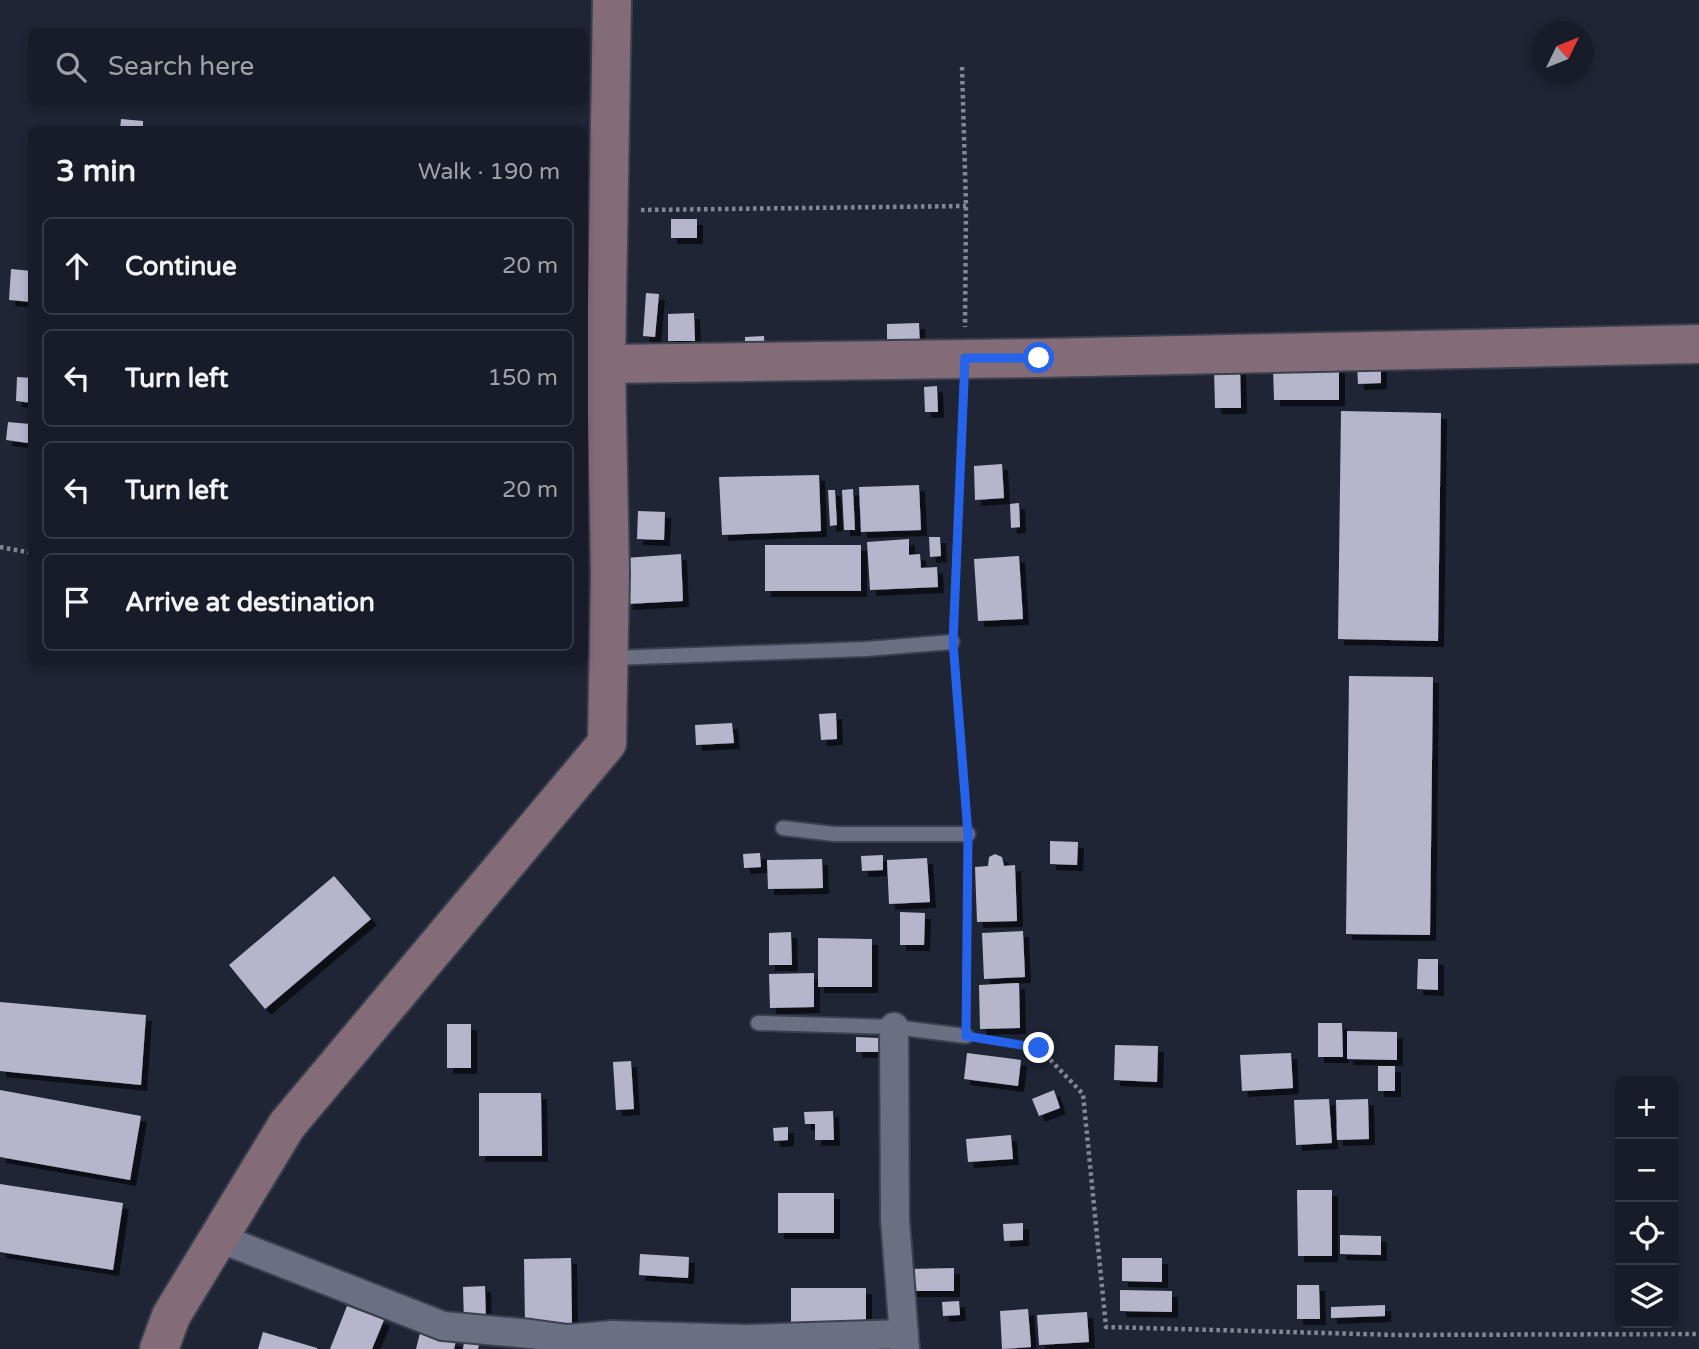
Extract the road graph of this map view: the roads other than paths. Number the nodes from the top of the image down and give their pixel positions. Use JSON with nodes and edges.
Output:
{"nodes":[{"id":1,"x":612,"y":0,"type":"edge"},
{"id":2,"x":1699,"y":344,"type":"edge"},
{"id":3,"x":606,"y":364,"type":"junction"},
{"id":4,"x":953,"y":642,"type":"road end"},
{"id":5,"x":609,"y":658,"type":"junction"},
{"id":6,"x":783,"y":828,"type":"dead end"},
{"id":7,"x":968,"y":834,"type":"road end"},
{"id":8,"x":758,"y":1023,"type":"dead end"},
{"id":9,"x":894,"y":1027,"type":"junction"},
{"id":10,"x":966,"y":1036,"type":"road end"},
{"id":11,"x":219,"y":1238,"type":"junction"},
{"id":12,"x":905,"y":1342,"type":"edge"},
{"id":13,"x":159,"y":1349,"type":"edge"}],
"edges":[{"from":1,"to":3,"type":"street"},
{"from":2,"to":3,"type":"street"},
{"from":3,"to":5,"type":"street"},
{"from":4,"to":5,"type":"lane"},
{"from":5,"to":11,"type":"street"},
{"from":6,"to":7,"type":"lane"},
{"from":8,"to":9,"type":"lane"},
{"from":9,"to":10,"type":"lane"},
{"from":9,"to":12,"type":"street"},
{"from":11,"to":12,"type":"street"},
{"from":11,"to":13,"type":"street"}]}
